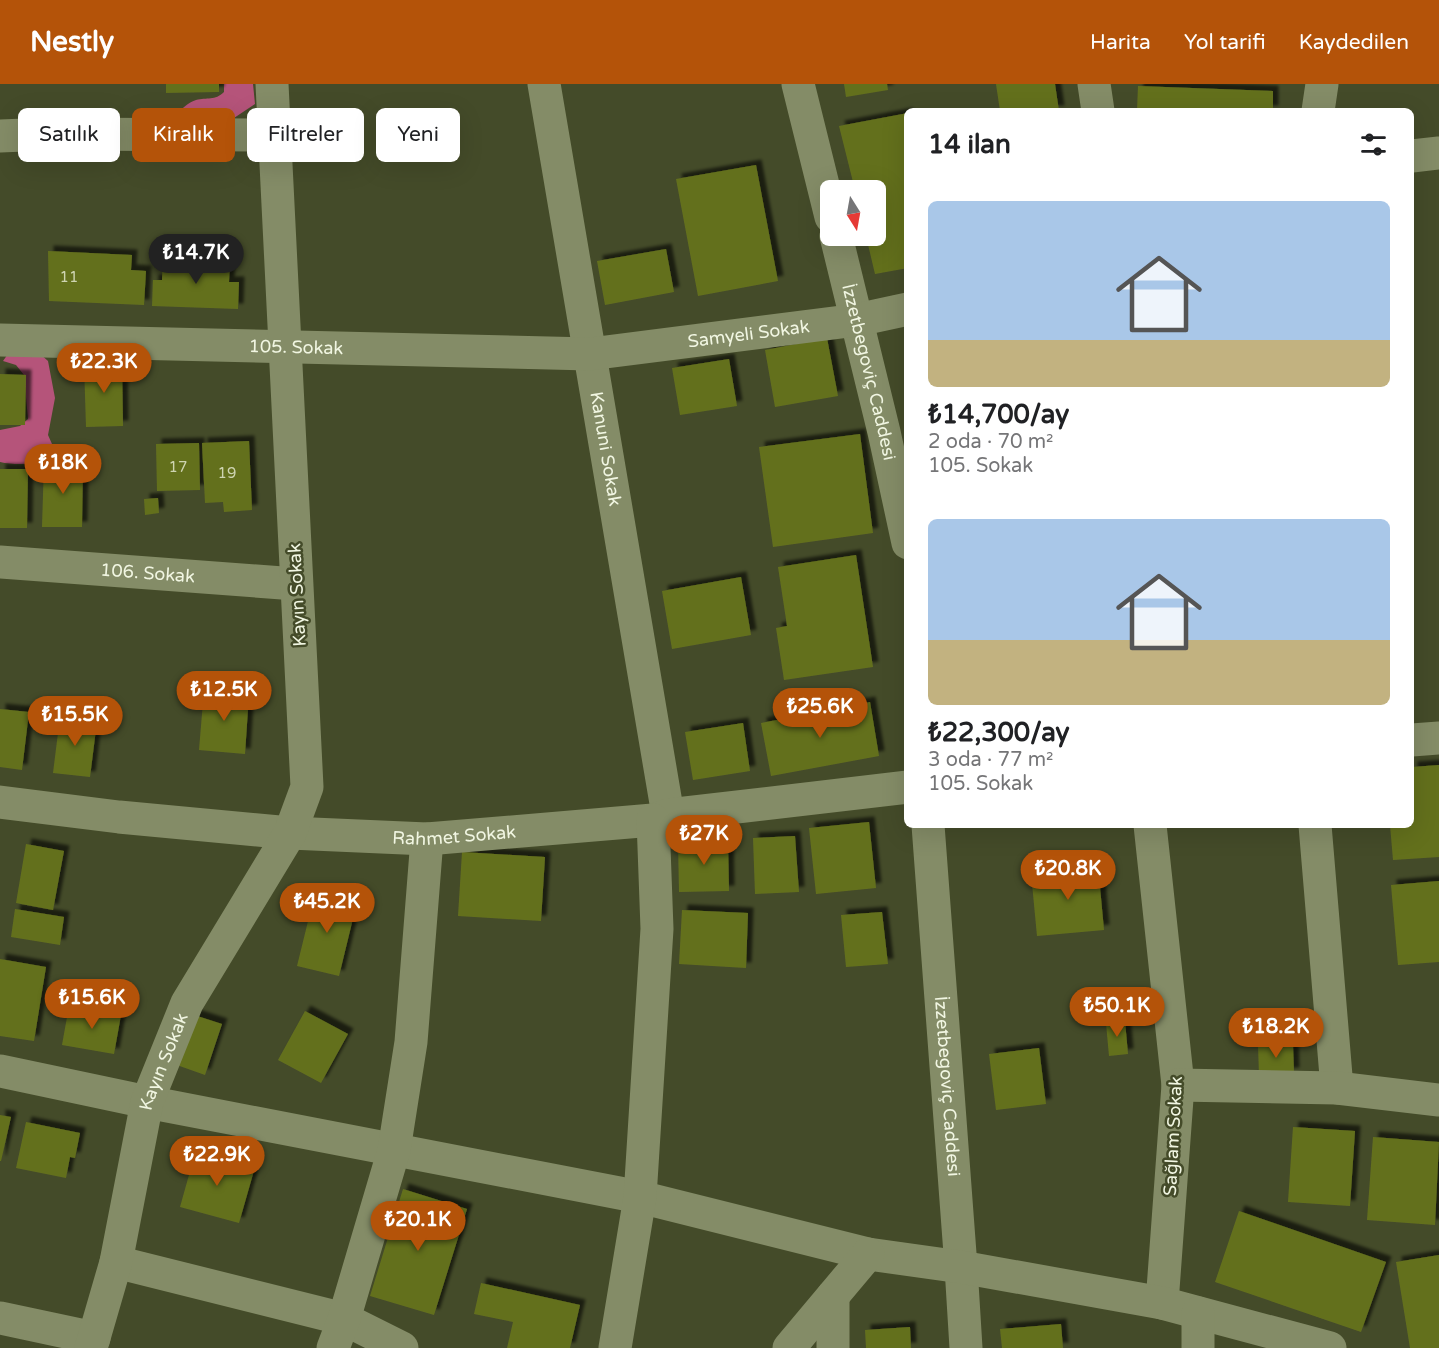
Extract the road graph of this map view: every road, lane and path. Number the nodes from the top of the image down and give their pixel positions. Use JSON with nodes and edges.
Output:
{"nodes":[{"id":1,"x":272,"y":84,"type":"edge"},
{"id":2,"x":544,"y":84,"type":"edge"},
{"id":3,"x":798,"y":84,"type":"edge"},
{"id":4,"x":1095,"y":84,"type":"edge"},
{"id":5,"x":1322,"y":84,"type":"edge"},
{"id":6,"x":273,"y":108,"type":"edge"},
{"id":7,"x":1098,"y":108,"type":"edge"},
{"id":8,"x":1318,"y":108,"type":"edge"},
{"id":9,"x":247,"y":135,"type":"edge"},
{"id":10,"x":0,"y":136,"type":"edge"},
{"id":11,"x":1439,"y":153,"type":"edge"},
{"id":12,"x":1414,"y":156,"type":"edge"},
{"id":13,"x":276,"y":162,"type":"edge"},
{"id":14,"x":822,"y":180,"type":"edge"},
{"id":15,"x":838,"y":246,"type":"edge"},
{"id":16,"x":904,"y":310,"type":"edge"},
{"id":17,"x":856,"y":320,"type":"junction"},
{"id":18,"x":0,"y":340,"type":"edge"},
{"id":19,"x":286,"y":346,"type":"junction"},
{"id":20,"x":590,"y":354,"type":"junction"},
{"id":21,"x":904,"y":524,"type":"edge"},
{"id":22,"x":0,"y":562,"type":"edge"},
{"id":23,"x":296,"y":584,"type":"junction"},
{"id":24,"x":1439,"y":738,"type":"edge"},
{"id":25,"x":1414,"y":740,"type":"edge"},
{"id":26,"x":904,"y":788,"type":"edge"},
{"id":27,"x":0,"y":802,"type":"edge"},
{"id":28,"x":661,"y":818,"type":"junction"},
{"id":29,"x":928,"y":828,"type":"edge"},
{"id":30,"x":1150,"y":828,"type":"edge"},
{"id":31,"x":1315,"y":828,"type":"edge"},
{"id":32,"x":290,"y":833,"type":"junction"},
{"id":33,"x":427,"y":839,"type":"junction"},
{"id":34,"x":0,"y":1071,"type":"edge"},
{"id":35,"x":1178,"y":1085,"type":"junction"},
{"id":36,"x":1337,"y":1088,"type":"junction"},
{"id":37,"x":1439,"y":1100,"type":"edge"},
{"id":38,"x":147,"y":1102,"type":"junction"},
{"id":39,"x":394,"y":1150,"type":"junction"},
{"id":40,"x":640,"y":1197,"type":"junction"},
{"id":41,"x":868,"y":1254,"type":"junction"},
{"id":42,"x":116,"y":1262,"type":"junction"},
{"id":43,"x":961,"y":1267,"type":"junction"},
{"id":44,"x":833,"y":1296,"type":"junction"},
{"id":45,"x":1162,"y":1303,"type":"junction"},
{"id":46,"x":1198,"y":1313,"type":"junction"},
{"id":47,"x":0,"y":1318,"type":"edge"},
{"id":48,"x":338,"y":1334,"type":"edge"},
{"id":49,"x":92,"y":1343,"type":"edge"},
{"id":50,"x":402,"y":1348,"type":"edge"},
{"id":51,"x":615,"y":1348,"type":"edge"},
{"id":52,"x":789,"y":1348,"type":"edge"},
{"id":53,"x":834,"y":1348,"type":"edge"},
{"id":54,"x":966,"y":1348,"type":"edge"},
{"id":55,"x":1198,"y":1348,"type":"edge"},
{"id":56,"x":1330,"y":1348,"type":"edge"}],
"edges":[{"from":1,"to":6,"type":"street","name":"Kayın Sokak"},
{"from":2,"to":20,"type":"street","name":"Kanuni Sokak"},
{"from":3,"to":14,"type":"street"},
{"from":4,"to":7,"type":"street"},
{"from":5,"to":8,"type":"street"},
{"from":9,"to":10,"type":"street"},
{"from":11,"to":12,"type":"street"},
{"from":13,"to":19,"type":"street","name":"Kayın Sokak"},
{"from":15,"to":17,"type":"street","name":"İzzetbegoviç Caddesi"},
{"from":16,"to":17,"type":"street","name":"Samyeli Sokak"},
{"from":17,"to":20,"type":"street","name":"Samyeli Sokak"},
{"from":17,"to":21,"type":"street","name":"İzzetbegoviç Caddesi"},
{"from":18,"to":19,"type":"street","name":"105. Sokak"},
{"from":19,"to":20,"type":"street","name":"105. Sokak"},
{"from":19,"to":23,"type":"street","name":"Kayın Sokak"},
{"from":20,"to":28,"type":"street","name":"Kanuni Sokak"},
{"from":22,"to":23,"type":"street","name":"106. Sokak"},
{"from":23,"to":32,"type":"street","name":"Kayın Sokak"},
{"from":24,"to":25,"type":"street"},
{"from":26,"to":28,"type":"street","name":"Rahmet Sokak"},
{"from":27,"to":32,"type":"street","name":"Rahmet Sokak"},
{"from":28,"to":33,"type":"street","name":"Rahmet Sokak"},
{"from":28,"to":40,"type":"street","name":"Kanuni Sokak"},
{"from":29,"to":43,"type":"street","name":"İzzetbegoviç Caddesi"},
{"from":30,"to":35,"type":"street","name":"Sağlam Sokak"},
{"from":31,"to":36,"type":"street"},
{"from":32,"to":33,"type":"street","name":"Rahmet Sokak"},
{"from":32,"to":38,"type":"street","name":"Kayın Sokak"},
{"from":33,"to":39,"type":"street"},
{"from":34,"to":38,"type":"street"},
{"from":35,"to":36,"type":"street"},
{"from":35,"to":45,"type":"street","name":"Sağlam Sokak"},
{"from":36,"to":37,"type":"street"},
{"from":38,"to":39,"type":"street"},
{"from":38,"to":42,"type":"street","name":"Kayın Sokak"},
{"from":39,"to":40,"type":"street"},
{"from":39,"to":48,"type":"street"},
{"from":40,"to":41,"type":"street"},
{"from":40,"to":51,"type":"street","name":"Kanuni Sokak"},
{"from":41,"to":43,"type":"street"},
{"from":41,"to":44,"type":"street"},
{"from":42,"to":48,"type":"street"},
{"from":42,"to":49,"type":"street","name":"Kayın Sokak"},
{"from":43,"to":45,"type":"street"},
{"from":43,"to":54,"type":"street","name":"İzzetbegoviç Caddesi"},
{"from":44,"to":52,"type":"street"},
{"from":44,"to":53,"type":"street"},
{"from":45,"to":46,"type":"street"},
{"from":46,"to":55,"type":"street"},
{"from":46,"to":56,"type":"street"},
{"from":47,"to":49,"type":"street"},
{"from":48,"to":50,"type":"street"}]}
